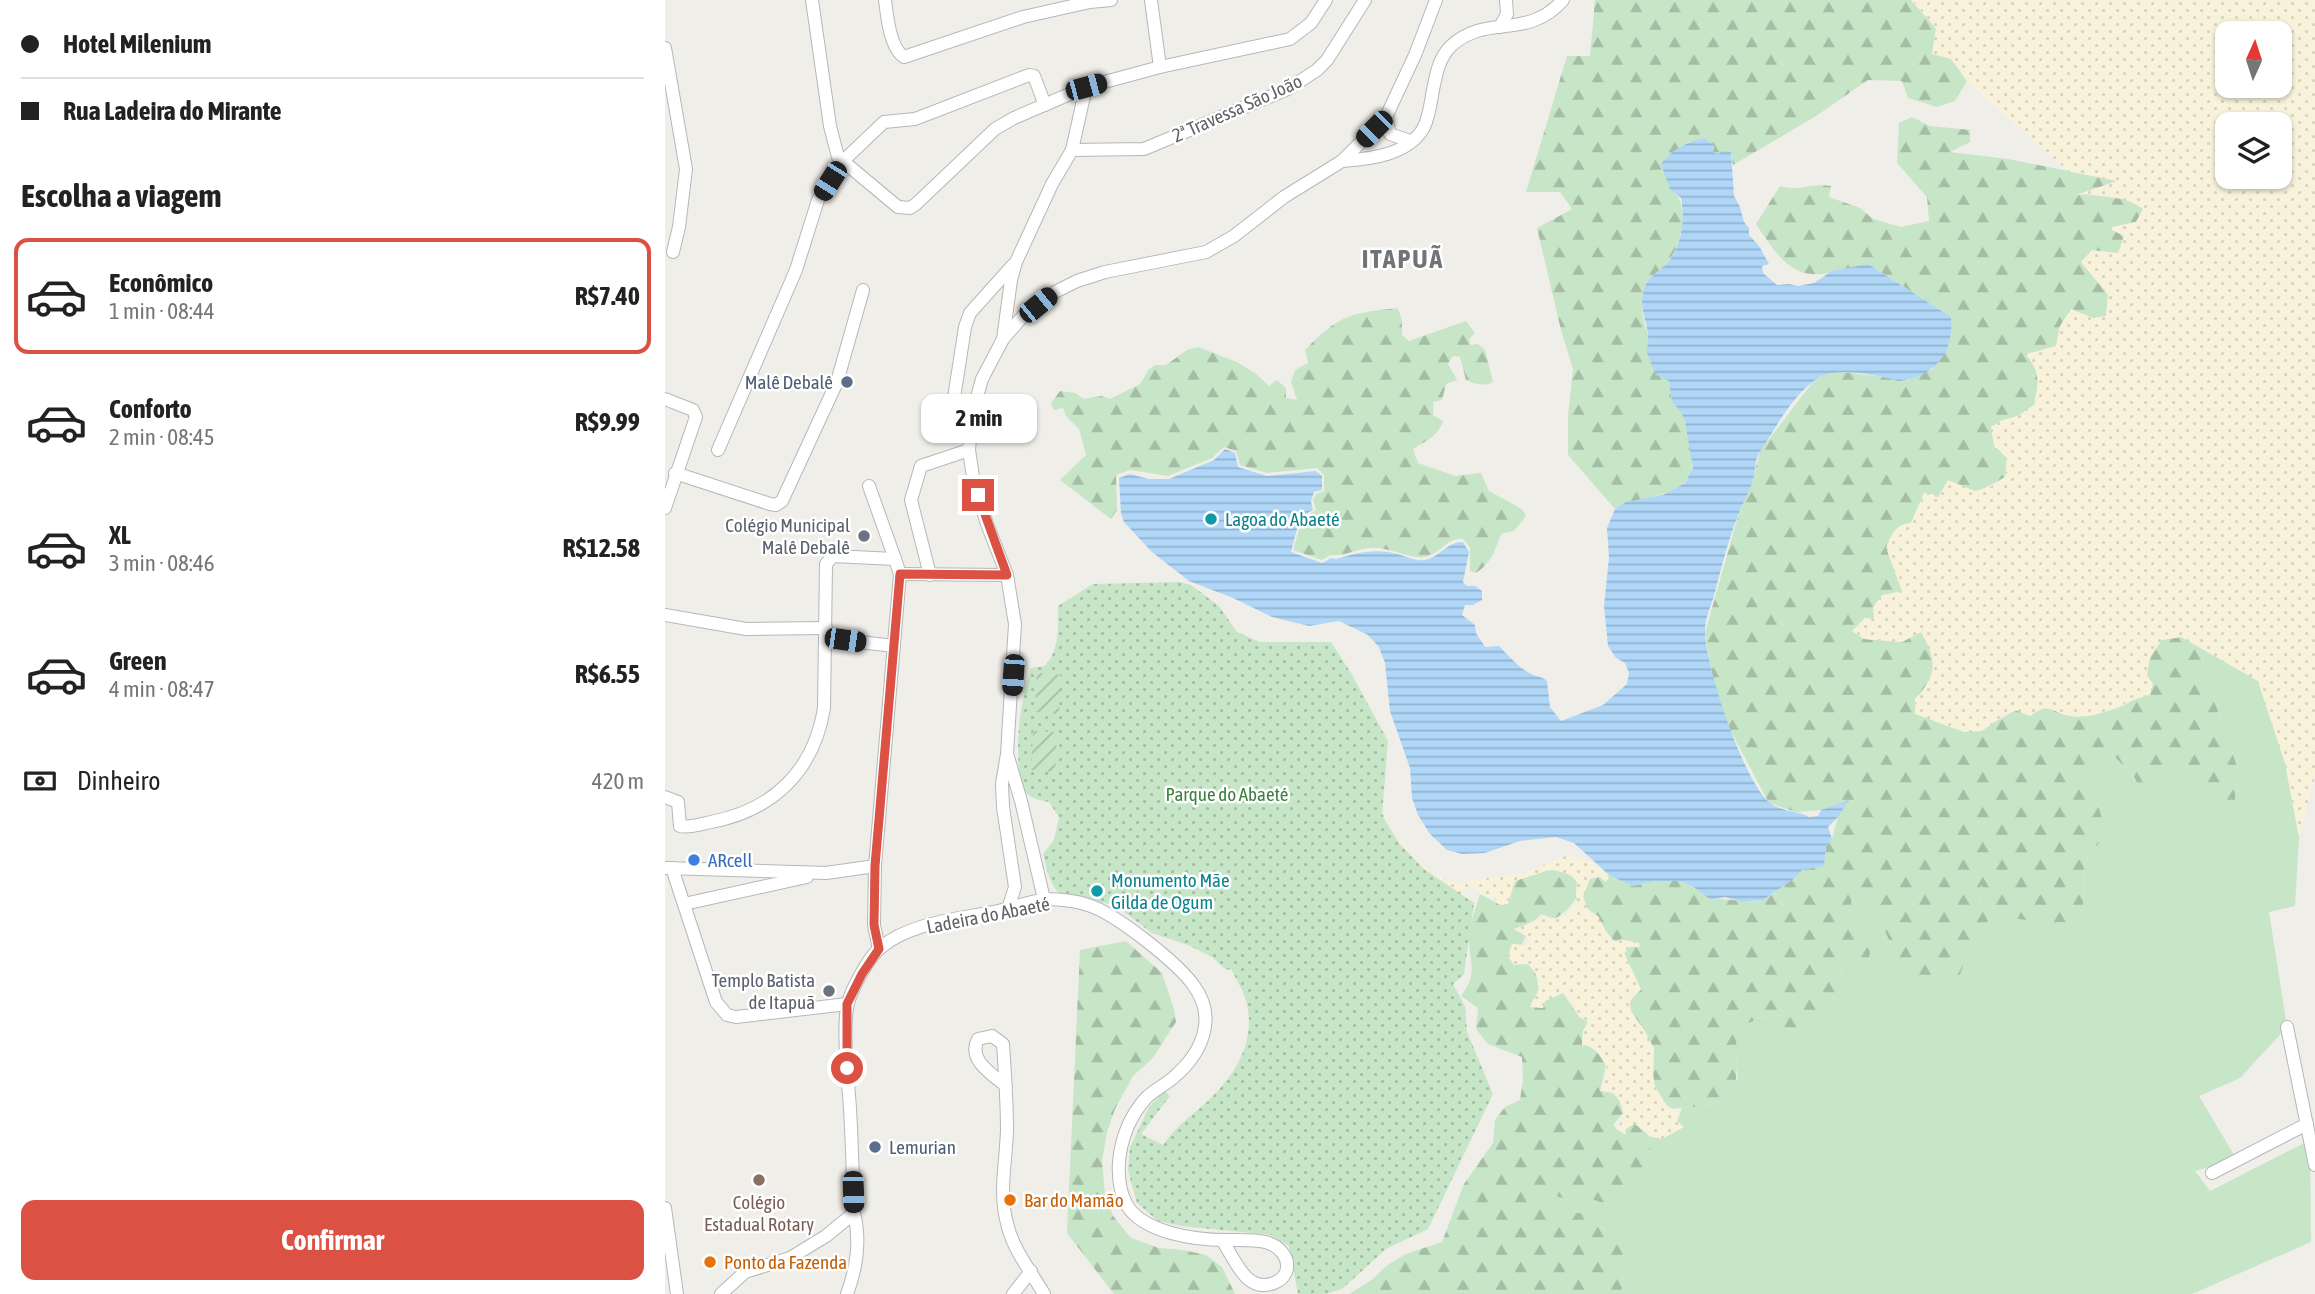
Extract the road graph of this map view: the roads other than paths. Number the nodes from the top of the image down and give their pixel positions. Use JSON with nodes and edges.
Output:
{"nodes":[{"id":1,"x":812,"y":0,"type":"edge"},
{"id":2,"x":885,"y":0,"type":"edge"},
{"id":3,"x":1111,"y":0,"type":"edge"},
{"id":4,"x":1151,"y":0,"type":"edge"},
{"id":5,"x":1326,"y":0,"type":"edge"},
{"id":6,"x":1365,"y":0,"type":"edge"},
{"id":7,"x":1506,"y":0,"type":"edge"},
{"id":8,"x":1563,"y":0,"type":"edge"},
{"id":9,"x":1437,"y":1,"type":"edge"},
{"id":10,"x":1500,"y":27,"type":"junction"},
{"id":11,"x":665,"y":48,"type":"edge"},
{"id":12,"x":1160,"y":67,"type":"junction"},
{"id":13,"x":1086,"y":87,"type":"junction"},
{"id":14,"x":1045,"y":105,"type":"junction"},
{"id":15,"x":1386,"y":117,"type":"junction"},
{"id":16,"x":1410,"y":141,"type":"junction"},
{"id":17,"x":1072,"y":150,"type":"junction"},
{"id":18,"x":1342,"y":161,"type":"junction"},
{"id":19,"x":842,"y":162,"type":"junction"},
{"id":20,"x":673,"y":252,"type":"dead end"},
{"id":21,"x":1016,"y":262,"type":"junction"},
{"id":22,"x":863,"y":290,"type":"dead end"},
{"id":23,"x":1003,"y":339,"type":"junction"},
{"id":24,"x":954,"y":398,"type":"dead end"},
{"id":25,"x":665,"y":399,"type":"edge"},
{"id":26,"x":718,"y":450,"type":"dead end"},
{"id":27,"x":969,"y":450,"type":"junction"},
{"id":28,"x":675,"y":473,"type":"junction"},
{"id":29,"x":869,"y":486,"type":"dead end"},
{"id":30,"x":665,"y":508,"type":"edge"},
{"id":31,"x":895,"y":559,"type":"junction"},
{"id":32,"x":900,"y":574,"type":"junction"},
{"id":33,"x":930,"y":575,"type":"junction"},
{"id":34,"x":1007,"y":575,"type":"junction"},
{"id":35,"x":665,"y":615,"type":"edge"},
{"id":36,"x":826,"y":633,"type":"junction"},
{"id":37,"x":894,"y":646,"type":"junction"},
{"id":38,"x":1007,"y":754,"type":"junction"},
{"id":39,"x":665,"y":797,"type":"edge"},
{"id":40,"x":1021,"y":801,"type":"junction"},
{"id":41,"x":1003,"y":807,"type":"junction"},
{"id":42,"x":665,"y":813,"type":"edge"},
{"id":43,"x":679,"y":819,"type":"junction"},
{"id":44,"x":875,"y":866,"type":"junction"},
{"id":45,"x":668,"y":868,"type":"edge"},
{"id":46,"x":826,"y":873,"type":"junction"},
{"id":47,"x":1044,"y":900,"type":"junction"},
{"id":48,"x":684,"y":904,"type":"junction"},
{"id":49,"x":1008,"y":909,"type":"junction"},
{"id":50,"x":879,"y":949,"type":"junction"},
{"id":51,"x":847,"y":1004,"type":"junction"},
{"id":52,"x":2287,"y":1027,"type":"dead end"},
{"id":53,"x":1006,"y":1086,"type":"dead end"},
{"id":54,"x":2307,"y":1124,"type":"junction"},
{"id":55,"x":2315,"y":1165,"type":"edge"},
{"id":56,"x":2212,"y":1174,"type":"dead end"},
{"id":57,"x":665,"y":1208,"type":"edge"},
{"id":58,"x":854,"y":1213,"type":"junction"},
{"id":59,"x":1222,"y":1240,"type":"junction"},
{"id":60,"x":1031,"y":1272,"type":"junction"},
{"id":61,"x":677,"y":1294,"type":"edge"},
{"id":62,"x":721,"y":1294,"type":"edge"},
{"id":63,"x":847,"y":1294,"type":"edge"},
{"id":64,"x":1013,"y":1294,"type":"edge"},
{"id":65,"x":1044,"y":1294,"type":"edge"}],
"edges":[{"from":1,"to":19,"type":"street"},
{"from":2,"to":3,"type":"street"},
{"from":4,"to":12,"type":"street"},
{"from":5,"to":12,"type":"street"},
{"from":6,"to":17,"type":"street","name":"2ª Travessa São João"},
{"from":7,"to":10,"type":"street"},
{"from":8,"to":10,"type":"street"},
{"from":9,"to":15,"type":"street"},
{"from":10,"to":16,"type":"street"},
{"from":11,"to":20,"type":"street"},
{"from":12,"to":13,"type":"street"},
{"from":13,"to":14,"type":"street"},
{"from":13,"to":17,"type":"street"},
{"from":14,"to":19,"type":"street"},
{"from":14,"to":19,"type":"street"},
{"from":15,"to":16,"type":"street"},
{"from":15,"to":18,"type":"street"},
{"from":16,"to":18,"type":"street"},
{"from":17,"to":21,"type":"street"},
{"from":18,"to":23,"type":"street"},
{"from":19,"to":26,"type":"street"},
{"from":21,"to":23,"type":"street"},
{"from":21,"to":24,"type":"street"},
{"from":22,"to":28,"type":"street"},
{"from":23,"to":27,"type":"street"},
{"from":25,"to":28,"type":"street"},
{"from":27,"to":33,"type":"street"},
{"from":27,"to":34,"type":"street"},
{"from":28,"to":30,"type":"street"},
{"from":29,"to":31,"type":"street"},
{"from":31,"to":32,"type":"street"},
{"from":31,"to":36,"type":"street"},
{"from":32,"to":33,"type":"street"},
{"from":32,"to":37,"type":"street"},
{"from":33,"to":34,"type":"street"},
{"from":34,"to":38,"type":"street"},
{"from":35,"to":36,"type":"street"},
{"from":36,"to":37,"type":"street"},
{"from":36,"to":43,"type":"street"},
{"from":37,"to":44,"type":"street"},
{"from":38,"to":40,"type":"street"},
{"from":38,"to":41,"type":"street"},
{"from":39,"to":43,"type":"street"},
{"from":40,"to":41,"type":"street"},
{"from":40,"to":47,"type":"street"},
{"from":41,"to":49,"type":"street"},
{"from":42,"to":43,"type":"street"},
{"from":44,"to":46,"type":"street"},
{"from":44,"to":50,"type":"street"},
{"from":45,"to":46,"type":"street"},
{"from":45,"to":48,"type":"street"},
{"from":46,"to":48,"type":"street"},
{"from":47,"to":49,"type":"street","name":"Ladeira do Abaeté"},
{"from":47,"to":59,"type":"street","name":"Ladeira do Abaeté"},
{"from":48,"to":51,"type":"street"},
{"from":49,"to":50,"type":"street","name":"Ladeira do Abaeté"},
{"from":50,"to":51,"type":"street","name":"Ladeira do Abaeté"},
{"from":51,"to":58,"type":"street","name":"Ladeira do Abaeté"},
{"from":52,"to":54,"type":"street"},
{"from":53,"to":60,"type":"street"},
{"from":54,"to":55,"type":"street"},
{"from":54,"to":56,"type":"street"},
{"from":57,"to":61,"type":"street"},
{"from":58,"to":62,"type":"street"},
{"from":58,"to":63,"type":"street","name":"Ladeira do Abaeté"},
{"from":59,"to":59,"type":"street","name":"Ladeira do Abaeté"},
{"from":60,"to":64,"type":"street"},
{"from":60,"to":65,"type":"street"}]}
